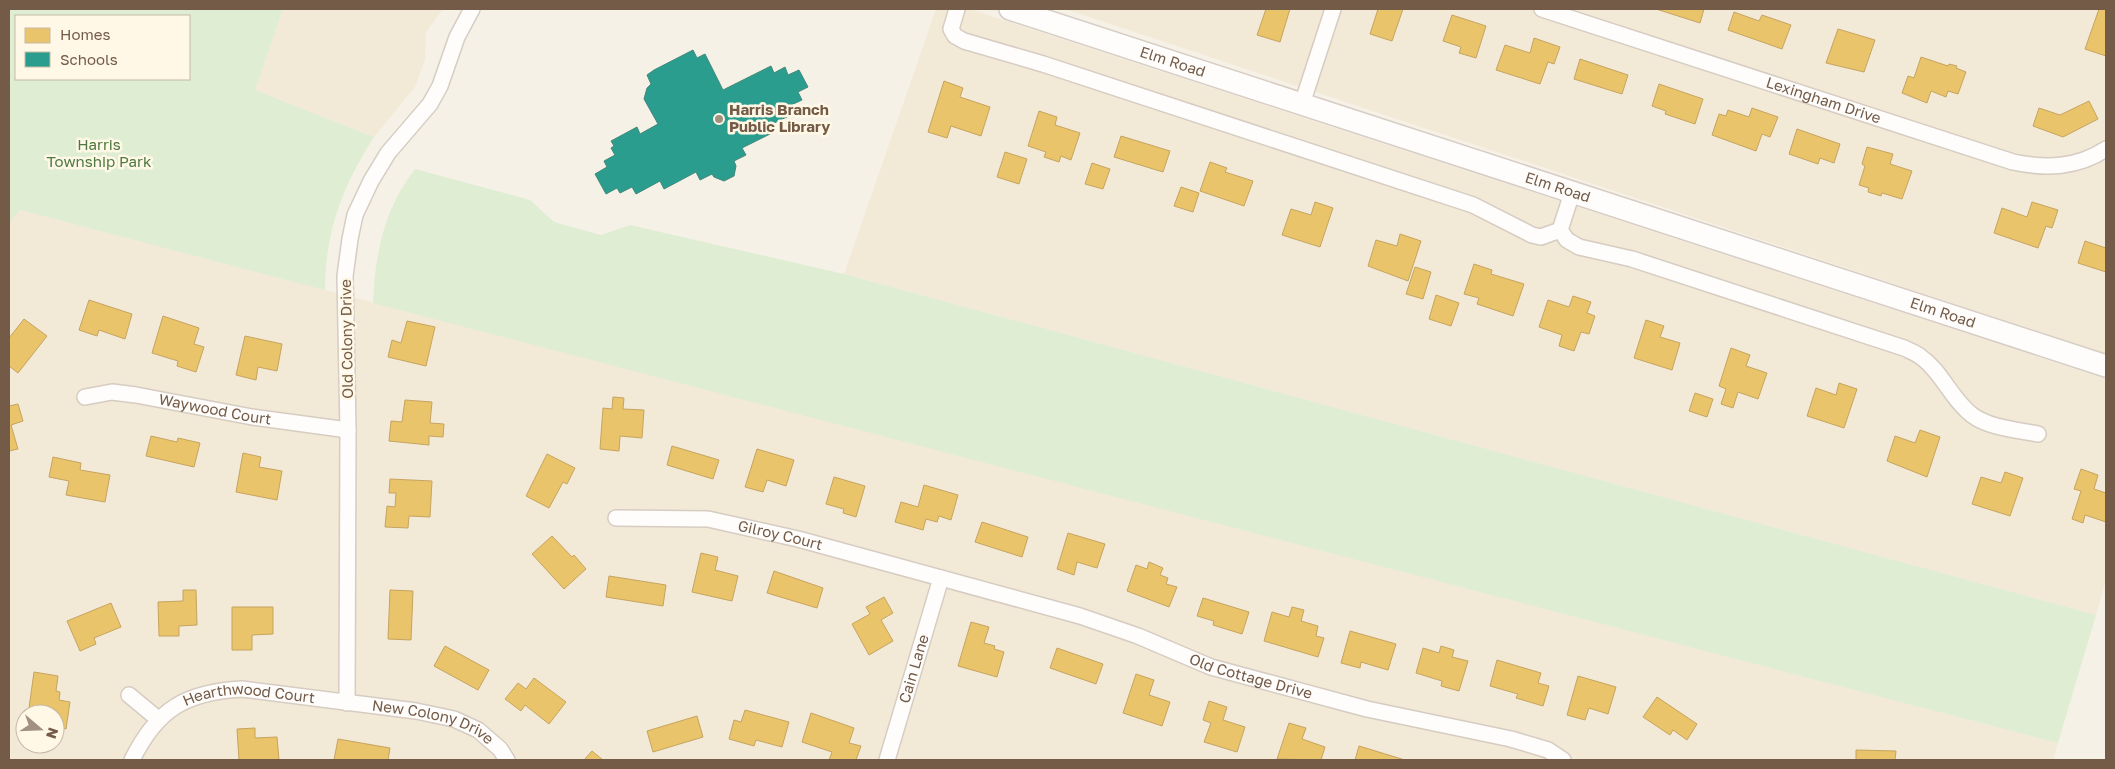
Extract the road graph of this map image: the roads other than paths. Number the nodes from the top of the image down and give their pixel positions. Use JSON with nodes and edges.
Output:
{"nodes":[{"id":1,"x":472,"y":9,"type":"edge"},
{"id":2,"x":957,"y":9,"type":"edge"},
{"id":3,"x":1010,"y":9,"type":"edge"},
{"id":4,"x":1333,"y":9,"type":"edge"},
{"id":5,"x":1542,"y":9,"type":"edge"},
{"id":6,"x":1302,"y":104,"type":"junction"},
{"id":7,"x":2105,"y":154,"type":"edge"},
{"id":8,"x":1572,"y":193,"type":"junction"},
{"id":9,"x":1560,"y":230,"type":"junction"},
{"id":10,"x":2106,"y":366,"type":"edge"},
{"id":11,"x":84,"y":397,"type":"dead end"},
{"id":12,"x":348,"y":430,"type":"junction"},
{"id":13,"x":2038,"y":434,"type":"dead end"},
{"id":14,"x":616,"y":518,"type":"dead end"},
{"id":15,"x":941,"y":578,"type":"junction"},
{"id":16,"x":128,"y":695,"type":"dead end"},
{"id":17,"x":347,"y":703,"type":"junction"},
{"id":18,"x":158,"y":719,"type":"junction"},
{"id":19,"x":132,"y":760,"type":"edge"},
{"id":20,"x":507,"y":760,"type":"edge"},
{"id":21,"x":887,"y":760,"type":"edge"},
{"id":22,"x":1562,"y":760,"type":"edge"}],
"edges":[{"from":1,"to":12,"type":"street","name":"Old Colony Drive"},
{"from":2,"to":9,"type":"street"},
{"from":3,"to":6,"type":"street","name":"Elm Road"},
{"from":4,"to":6,"type":"street"},
{"from":5,"to":7,"type":"street","name":"Lexingham Drive"},
{"from":6,"to":8,"type":"street","name":"Elm Road"},
{"from":8,"to":9,"type":"street"},
{"from":8,"to":10,"type":"street","name":"Elm Road"},
{"from":9,"to":13,"type":"street"},
{"from":11,"to":12,"type":"street","name":"Waywood Court"},
{"from":12,"to":17,"type":"street","name":"Old Colony Drive"},
{"from":14,"to":15,"type":"street","name":"Gilroy Court"},
{"from":15,"to":21,"type":"street","name":"Cain Lane"},
{"from":15,"to":22,"type":"street","name":"Old Cottage Drive"},
{"from":16,"to":18,"type":"street"},
{"from":17,"to":18,"type":"street","name":"Hearthwood Court"},
{"from":17,"to":20,"type":"street","name":"New Colony Drive"},
{"from":18,"to":19,"type":"street","name":"Hearthwood Court"}]}
